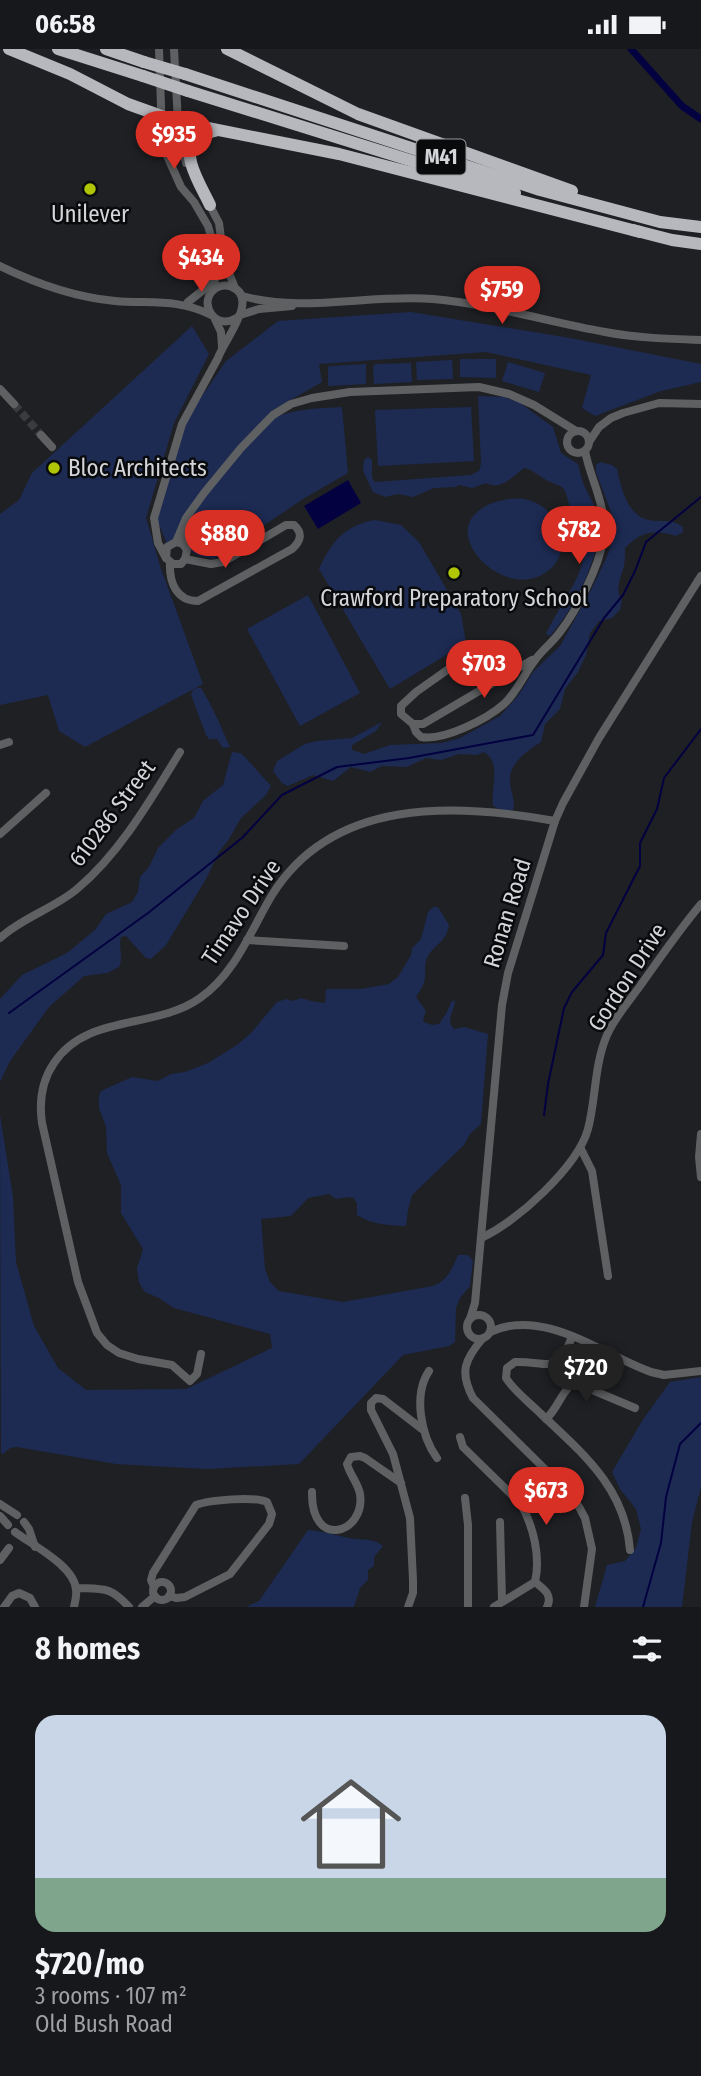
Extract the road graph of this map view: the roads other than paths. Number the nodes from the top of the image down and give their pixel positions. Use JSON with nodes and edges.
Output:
{"nodes":[{"id":1,"x":9,"y":49,"type":"edge"},
{"id":2,"x":58,"y":49,"type":"edge"},
{"id":3,"x":106,"y":49,"type":"edge"},
{"id":4,"x":159,"y":49,"type":"edge"},
{"id":5,"x":174,"y":49,"type":"edge"},
{"id":6,"x":227,"y":49,"type":"edge"},
{"id":7,"x":161,"y":117,"type":"junction"},
{"id":8,"x":178,"y":122,"type":"junction"},
{"id":9,"x":218,"y":130,"type":"junction"},
{"id":10,"x":210,"y":205,"type":"junction"},
{"id":11,"x":660,"y":222,"type":"junction"},
{"id":12,"x":701,"y":227,"type":"edge"},
{"id":13,"x":640,"y":232,"type":"junction"},
{"id":14,"x":701,"y":244,"type":"edge"},
{"id":15,"x":215,"y":264,"type":"junction"},
{"id":16,"x":0,"y":267,"type":"edge"},
{"id":17,"x":234,"y":288,"type":"junction"},
{"id":18,"x":211,"y":293,"type":"junction"},
{"id":19,"x":242,"y":296,"type":"junction"},
{"id":20,"x":184,"y":303,"type":"junction"},
{"id":21,"x":303,"y":304,"type":"junction"},
{"id":22,"x":213,"y":316,"type":"junction"},
{"id":23,"x":239,"y":316,"type":"junction"},
{"id":24,"x":701,"y":340,"type":"edge"},
{"id":25,"x":222,"y":347,"type":"junction"},
{"id":26,"x":0,"y":389,"type":"edge"},
{"id":27,"x":13,"y":404,"type":"tunnel mouth"},
{"id":28,"x":701,"y":404,"type":"edge"},
{"id":29,"x":559,"y":420,"type":"junction"},
{"id":30,"x":599,"y":428,"type":"junction"},
{"id":31,"x":579,"y":431,"type":"junction"},
{"id":32,"x":41,"y":435,"type":"tunnel mouth"},
{"id":33,"x":567,"y":439,"type":"junction"},
{"id":34,"x":589,"y":442,"type":"junction"},
{"id":35,"x":52,"y":447,"type":"dead end"},
{"id":36,"x":581,"y":452,"type":"junction"},
{"id":37,"x":157,"y":537,"type":"junction"},
{"id":38,"x":180,"y":543,"type":"junction"},
{"id":39,"x":167,"y":547,"type":"junction"},
{"id":40,"x":186,"y":556,"type":"junction"},
{"id":41,"x":168,"y":560,"type":"junction"},
{"id":42,"x":701,"y":576,"type":"edge"},
{"id":43,"x":536,"y":657,"type":"junction"},
{"id":44,"x":450,"y":668,"type":"dead end"},
{"id":45,"x":413,"y":724,"type":"junction"},
{"id":46,"x":180,"y":752,"type":"dead end"},
{"id":47,"x":46,"y":793,"type":"dead end"},
{"id":48,"x":555,"y":821,"type":"junction"},
{"id":49,"x":0,"y":834,"type":"edge"},
{"id":50,"x":701,"y":904,"type":"edge"},
{"id":51,"x":0,"y":938,"type":"edge"},
{"id":52,"x":247,"y":940,"type":"junction"},
{"id":53,"x":344,"y":946,"type":"dead end"},
{"id":54,"x":701,"y":1134,"type":"edge"},
{"id":55,"x":581,"y":1149,"type":"junction"},
{"id":56,"x":701,"y":1177,"type":"edge"},
{"id":57,"x":481,"y":1238,"type":"junction"},
{"id":58,"x":608,"y":1276,"type":"dead end"},
{"id":59,"x":475,"y":1303,"type":"junction"},
{"id":60,"x":480,"y":1315,"type":"junction"},
{"id":61,"x":470,"y":1319,"type":"junction"},
{"id":62,"x":489,"y":1321,"type":"junction"},
{"id":63,"x":502,"y":1327,"type":"junction"},
{"id":64,"x":469,"y":1332,"type":"junction"},
{"id":65,"x":486,"y":1335,"type":"junction"},
{"id":66,"x":572,"y":1337,"type":"junction"},
{"id":67,"x":201,"y":1354,"type":"dead end"},
{"id":68,"x":469,"y":1355,"type":"junction"},
{"id":69,"x":429,"y":1371,"type":"dead end"},
{"id":70,"x":701,"y":1371,"type":"edge"},
{"id":71,"x":635,"y":1408,"type":"dead end"},
{"id":72,"x":546,"y":1419,"type":"junction"},
{"id":73,"x":422,"y":1429,"type":"junction"},
{"id":74,"x":460,"y":1437,"type":"dead end"},
{"id":75,"x":437,"y":1458,"type":"dead end"},
{"id":76,"x":401,"y":1483,"type":"junction"},
{"id":77,"x":312,"y":1492,"type":"dead end"},
{"id":78,"x":465,"y":1498,"type":"dead end"},
{"id":79,"x":0,"y":1504,"type":"edge"},
{"id":80,"x":17,"y":1515,"type":"dead end"},
{"id":81,"x":0,"y":1516,"type":"edge"},
{"id":82,"x":500,"y":1522,"type":"dead end"},
{"id":83,"x":24,"y":1523,"type":"dead end"},
{"id":84,"x":36,"y":1547,"type":"junction"},
{"id":85,"x":9,"y":1548,"type":"dead end"},
{"id":86,"x":630,"y":1550,"type":"dead end"},
{"id":87,"x":0,"y":1560,"type":"edge"},
{"id":88,"x":535,"y":1582,"type":"junction"},
{"id":89,"x":76,"y":1588,"type":"junction"},
{"id":90,"x":155,"y":1592,"type":"junction"},
{"id":91,"x":169,"y":1595,"type":"junction"},
{"id":92,"x":502,"y":1601,"type":"junction"},
{"id":93,"x":4,"y":1607,"type":"edge"},
{"id":94,"x":35,"y":1607,"type":"edge"},
{"id":95,"x":74,"y":1607,"type":"edge"},
{"id":96,"x":129,"y":1607,"type":"edge"},
{"id":97,"x":142,"y":1607,"type":"edge"},
{"id":98,"x":408,"y":1607,"type":"edge"},
{"id":99,"x":468,"y":1607,"type":"edge"},
{"id":100,"x":494,"y":1607,"type":"edge"},
{"id":101,"x":547,"y":1607,"type":"edge"},
{"id":102,"x":584,"y":1607,"type":"edge"}],
"edges":[{"from":1,"to":7,"type":"highway"},
{"from":2,"to":13,"type":"highway","number":"M41","bridge":true},
{"from":3,"to":11,"type":"highway","number":"M41","bridge":true},
{"from":4,"to":7,"type":"street"},
{"from":5,"to":8,"type":"street"},
{"from":6,"to":11,"type":"highway"},
{"from":7,"to":8,"type":"highway"},
{"from":7,"to":15,"type":"street"},
{"from":8,"to":9,"type":"highway"},
{"from":8,"to":10,"type":"street"},
{"from":9,"to":10,"type":"highway"},
{"from":9,"to":13,"type":"highway"},
{"from":10,"to":17,"type":"street"},
{"from":11,"to":12,"type":"highway","number":"M41"},
{"from":13,"to":14,"type":"highway","number":"M41"},
{"from":15,"to":18,"type":"street"},
{"from":15,"to":20,"type":"street"},
{"from":16,"to":20,"type":"street"},
{"from":17,"to":18,"type":"street"},
{"from":17,"to":19,"type":"street"},
{"from":18,"to":20,"type":"street"},
{"from":18,"to":22,"type":"street"},
{"from":19,"to":21,"type":"street"},
{"from":19,"to":23,"type":"street"},
{"from":20,"to":22,"type":"street"},
{"from":21,"to":23,"type":"street"},
{"from":21,"to":24,"type":"street"},
{"from":22,"to":23,"type":"street"},
{"from":22,"to":25,"type":"street"},
{"from":23,"to":25,"type":"street"},
{"from":25,"to":37,"type":"street"},
{"from":26,"to":27,"type":"street"},
{"from":28,"to":30,"type":"street"},
{"from":29,"to":31,"type":"street"},
{"from":29,"to":33,"type":"street"},
{"from":29,"to":38,"type":"street"},
{"from":30,"to":31,"type":"street"},
{"from":30,"to":34,"type":"street"},
{"from":31,"to":33,"type":"street"},
{"from":31,"to":34,"type":"street"},
{"from":32,"to":35,"type":"street"},
{"from":33,"to":36,"type":"street"},
{"from":34,"to":36,"type":"street"},
{"from":36,"to":43,"type":"street"},
{"from":37,"to":39,"type":"street"},
{"from":37,"to":41,"type":"street"},
{"from":38,"to":39,"type":"street"},
{"from":38,"to":40,"type":"street"},
{"from":39,"to":41,"type":"street"},
{"from":40,"to":41,"type":"street"},
{"from":40,"to":41,"type":"street"},
{"from":42,"to":48,"type":"street","name":"Ronan Road"},
{"from":43,"to":45,"type":"street"},
{"from":43,"to":45,"type":"street"},
{"from":44,"to":45,"type":"street"},
{"from":46,"to":51,"type":"street","name":"610286 Street"},
{"from":47,"to":49,"type":"street"},
{"from":48,"to":52,"type":"street","name":"Timavo Drive"},
{"from":48,"to":57,"type":"street","name":"Ronan Road"},
{"from":50,"to":55,"type":"street","name":"Gordon Drive"},
{"from":52,"to":53,"type":"street"},
{"from":52,"to":67,"type":"street","name":"Timavo Drive"},
{"from":54,"to":56,"type":"street"},
{"from":55,"to":57,"type":"street","name":"Gordon Drive"},
{"from":55,"to":58,"type":"street"},
{"from":57,"to":59,"type":"street","name":"Ronan Road"},
{"from":59,"to":60,"type":"street","name":"Ronan Road"},
{"from":59,"to":61,"type":"street","name":"Ronan Road"},
{"from":60,"to":61,"type":"street"},
{"from":60,"to":62,"type":"street"},
{"from":61,"to":64,"type":"street"},
{"from":62,"to":63,"type":"street"},
{"from":62,"to":65,"type":"street"},
{"from":63,"to":65,"type":"street"},
{"from":63,"to":66,"type":"street"},
{"from":64,"to":65,"type":"street"},
{"from":64,"to":68,"type":"street"},
{"from":65,"to":68,"type":"street"},
{"from":66,"to":70,"type":"street"},
{"from":66,"to":72,"type":"street"},
{"from":68,"to":102,"type":"street"},
{"from":69,"to":73,"type":"street"},
{"from":71,"to":72,"type":"street"},
{"from":72,"to":86,"type":"street"},
{"from":73,"to":75,"type":"street"},
{"from":73,"to":76,"type":"street"},
{"from":74,"to":88,"type":"street"},
{"from":76,"to":77,"type":"street"},
{"from":76,"to":98,"type":"street"},
{"from":78,"to":99,"type":"street"},
{"from":79,"to":80,"type":"street"},
{"from":81,"to":84,"type":"street"},
{"from":82,"to":92,"type":"street"},
{"from":83,"to":84,"type":"street"},
{"from":84,"to":89,"type":"street"},
{"from":85,"to":87,"type":"street"},
{"from":88,"to":92,"type":"street"},
{"from":88,"to":101,"type":"street"},
{"from":89,"to":95,"type":"street"},
{"from":89,"to":96,"type":"street"},
{"from":90,"to":91,"type":"street"},
{"from":90,"to":91,"type":"street"},
{"from":90,"to":91,"type":"street"},
{"from":90,"to":97,"type":"street"},
{"from":92,"to":100,"type":"street"},
{"from":93,"to":94,"type":"street"}]}
